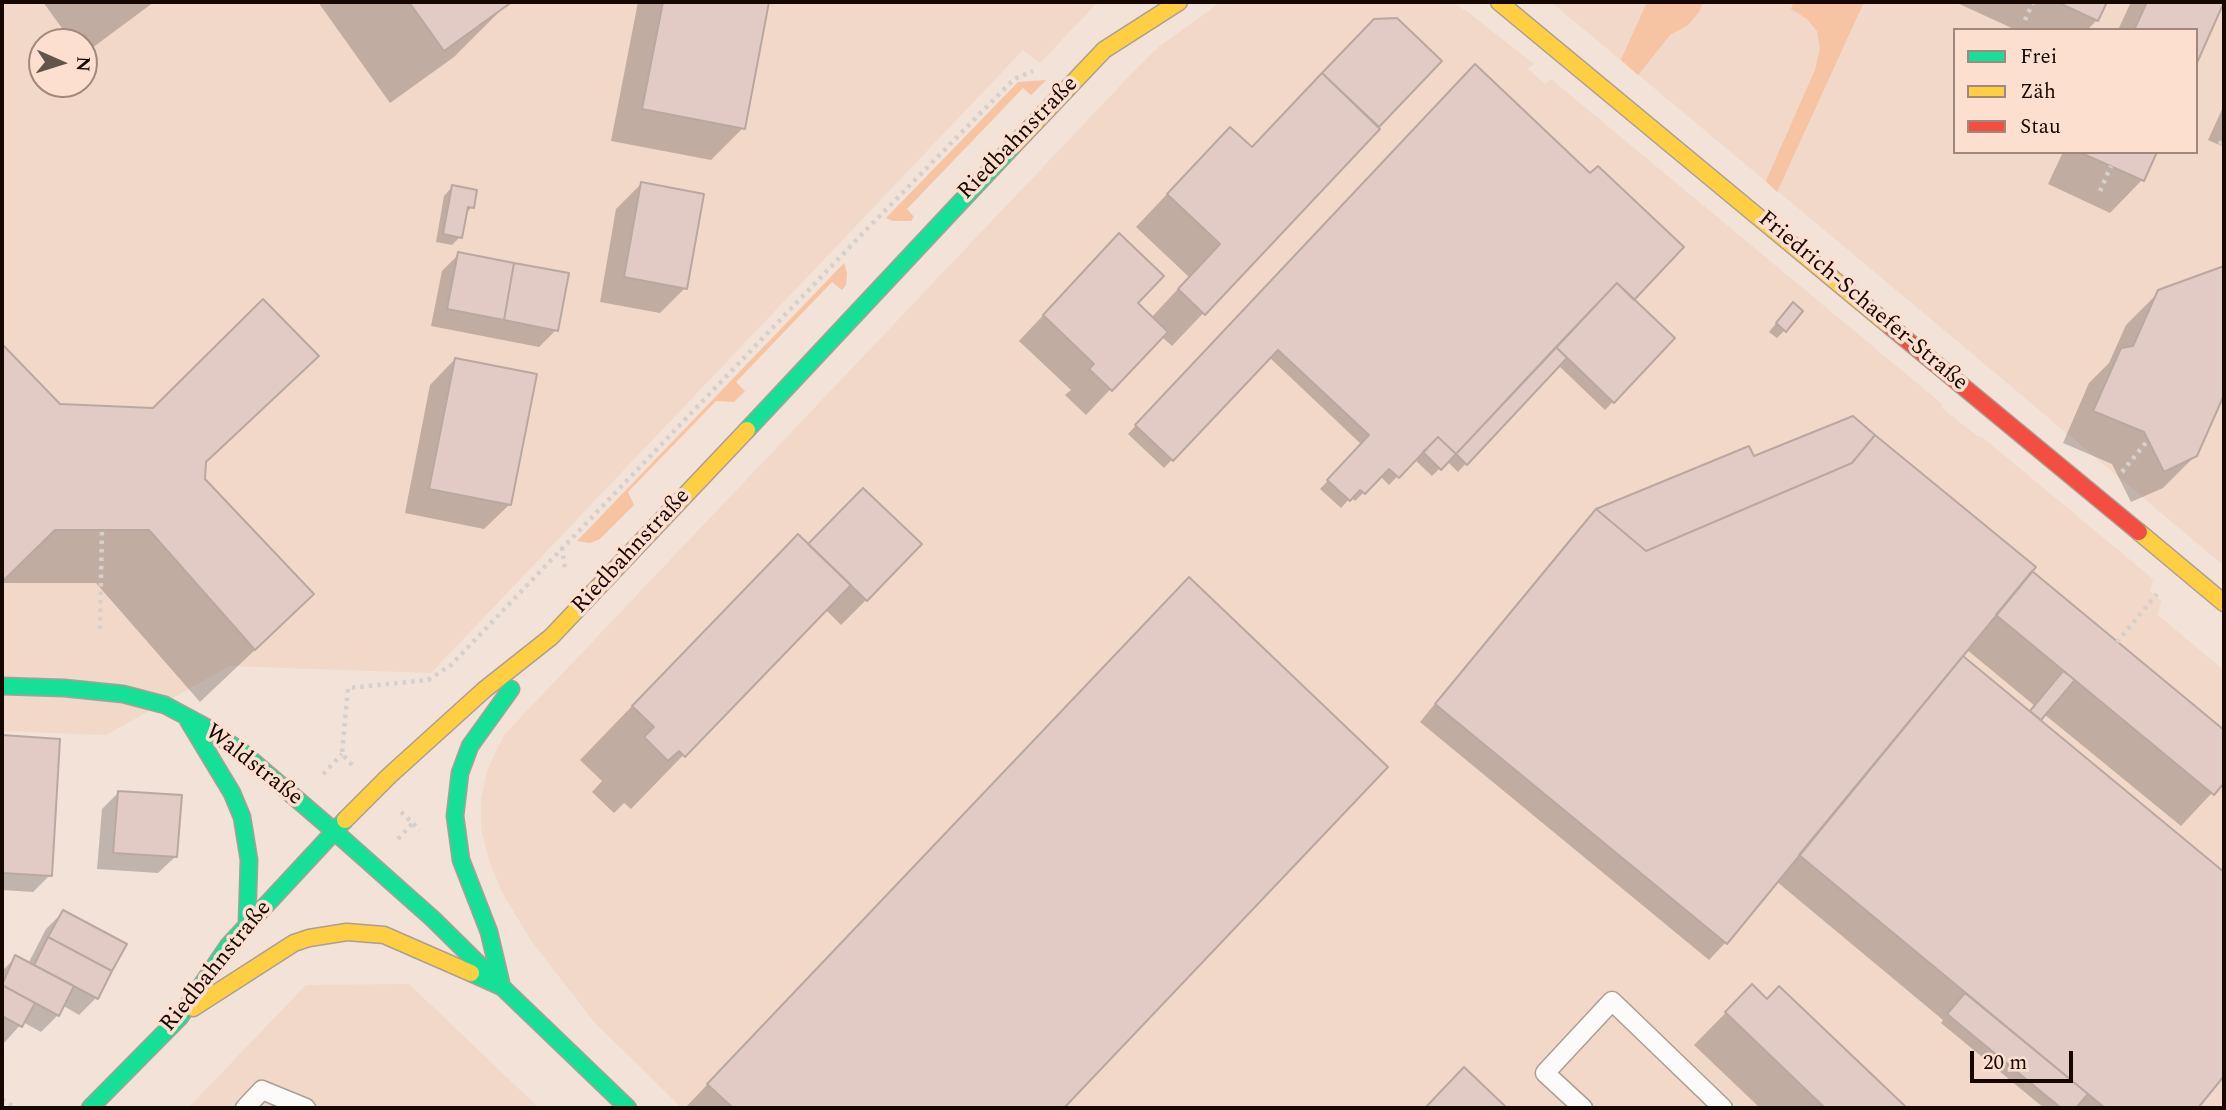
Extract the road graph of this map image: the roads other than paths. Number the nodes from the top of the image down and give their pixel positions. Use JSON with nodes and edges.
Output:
{"nodes":[{"id":1,"x":1179,"y":2,"type":"edge"},
{"id":2,"x":1499,"y":2,"type":"edge"},
{"id":3,"x":1125,"y":18,"type":"dead end"},
{"id":4,"x":1104,"y":50,"type":"junction"},
{"id":5,"x":2224,"y":603,"type":"edge"},
{"id":6,"x":551,"y":637,"type":"junction"},
{"id":7,"x":2,"y":686,"type":"edge"},
{"id":8,"x":185,"y":715,"type":"junction"},
{"id":9,"x":334,"y":831,"type":"junction"},
{"id":10,"x":247,"y":923,"type":"junction"},
{"id":11,"x":502,"y":987,"type":"junction"},
{"id":12,"x":180,"y":1017,"type":"junction"},
{"id":13,"x":90,"y":1108,"type":"edge"},
{"id":14,"x":245,"y":1108,"type":"edge"},
{"id":15,"x":306,"y":1108,"type":"edge"},
{"id":16,"x":628,"y":1108,"type":"edge"},
{"id":17,"x":1583,"y":1108,"type":"edge"},
{"id":18,"x":1723,"y":1108,"type":"edge"}],
"edges":[{"from":1,"to":4,"type":"main road","name":"Riedbahnstraße"},
{"from":2,"to":5,"type":"main road","name":"Friedrich-Schaefer-Straße"},
{"from":3,"to":4,"type":"main road"},
{"from":4,"to":6,"type":"main road","name":"Riedbahnstraße"},
{"from":6,"to":9,"type":"main road","name":"Riedbahnstraße"},
{"from":6,"to":11,"type":"main road"},
{"from":7,"to":8,"type":"main road","name":"Waldstraße"},
{"from":8,"to":9,"type":"main road","name":"Waldstraße"},
{"from":8,"to":10,"type":"main road"},
{"from":9,"to":10,"type":"main road","name":"Riedbahnstraße"},
{"from":9,"to":11,"type":"main road","name":"Waldstraße"},
{"from":10,"to":12,"type":"main road","name":"Riedbahnstraße"},
{"from":11,"to":12,"type":"main road"},
{"from":11,"to":16,"type":"main road","name":"Waldstraße"},
{"from":12,"to":13,"type":"main road","name":"Riedbahnstraße"},
{"from":14,"to":15,"type":"lane"},
{"from":17,"to":18,"type":"lane"}]}
